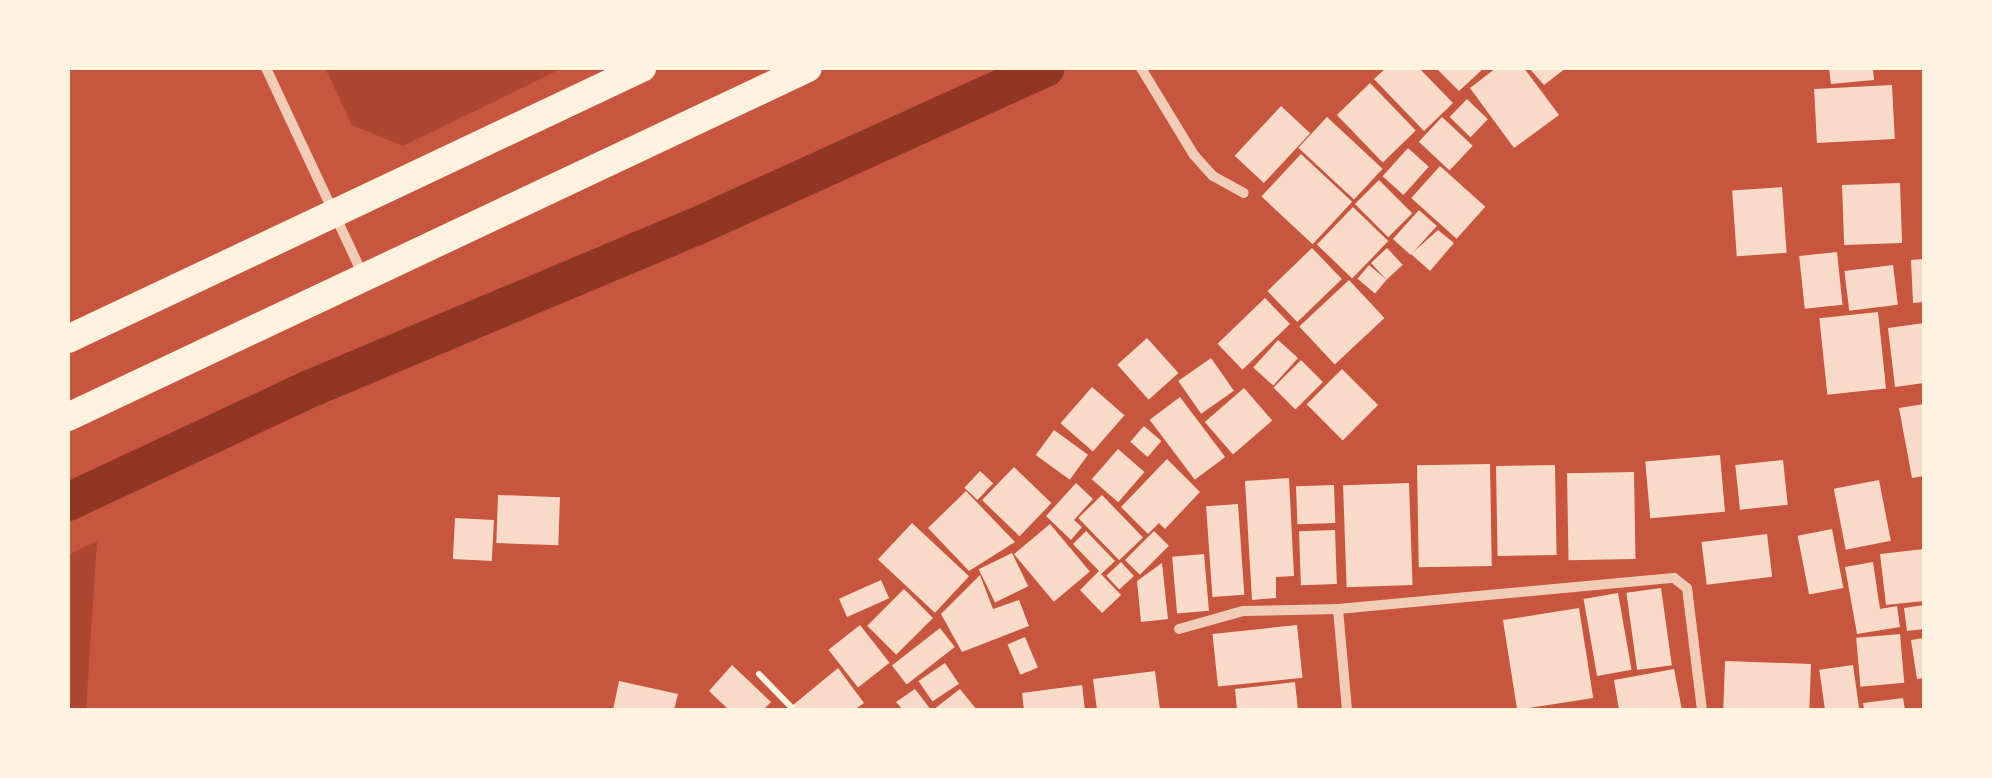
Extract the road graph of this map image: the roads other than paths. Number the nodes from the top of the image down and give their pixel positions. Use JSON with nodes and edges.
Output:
{"nodes":[{"id":1,"x":266,"y":68,"type":"edge"},
{"id":2,"x":642,"y":68,"type":"edge"},
{"id":3,"x":808,"y":68,"type":"edge"},
{"id":4,"x":1141,"y":68,"type":"edge"},
{"id":5,"x":1244,"y":194,"type":"dead end"},
{"id":6,"x":334,"y":214,"type":"junction"},
{"id":7,"x":364,"y":278,"type":"junction"},
{"id":8,"x":68,"y":339,"type":"edge"},
{"id":9,"x":68,"y":416,"type":"edge"},
{"id":10,"x":1338,"y":609,"type":"junction"},
{"id":11,"x":1179,"y":628,"type":"dead end"},
{"id":12,"x":1346,"y":710,"type":"edge"},
{"id":13,"x":1702,"y":710,"type":"edge"}],
"edges":[{"from":1,"to":6,"type":"street"},
{"from":2,"to":6,"type":"highway"},
{"from":3,"to":7,"type":"highway"},
{"from":4,"to":5,"type":"street"},
{"from":6,"to":7,"type":"street"},
{"from":6,"to":8,"type":"highway"},
{"from":7,"to":9,"type":"highway"},
{"from":10,"to":11,"type":"street"},
{"from":10,"to":12,"type":"street"},
{"from":10,"to":13,"type":"street"}]}
